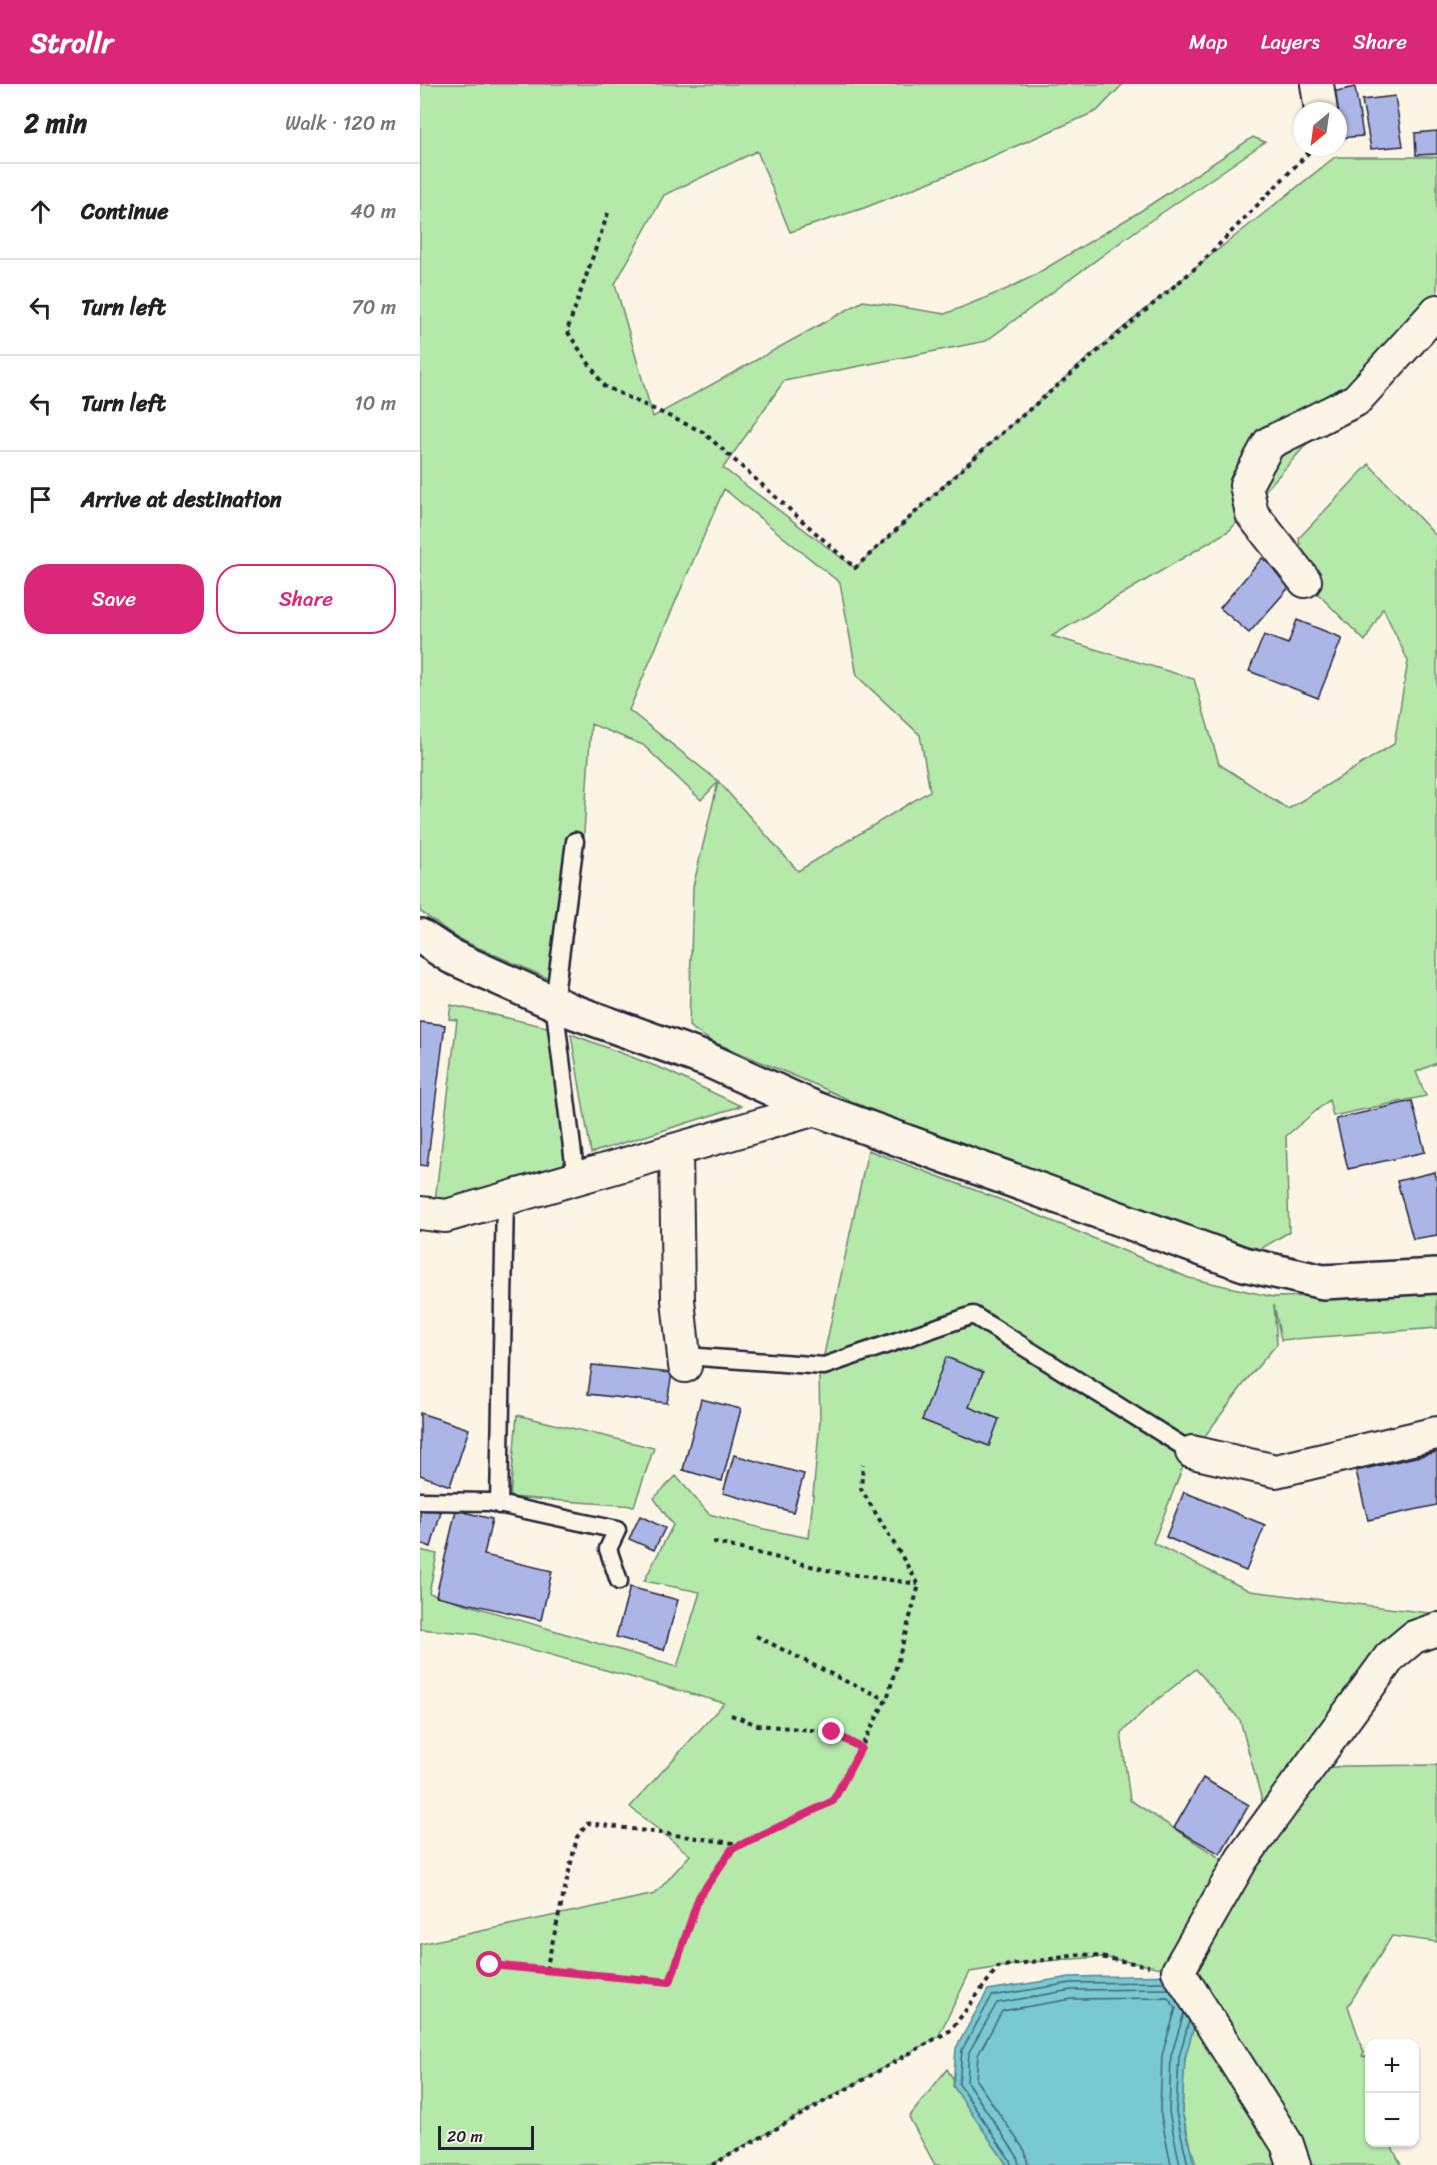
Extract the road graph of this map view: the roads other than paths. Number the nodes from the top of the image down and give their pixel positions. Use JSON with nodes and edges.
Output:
{"nodes":[{"id":1,"x":1317,"y":84,"type":"edge"},
{"id":2,"x":1320,"y":102,"type":"edge"},
{"id":3,"x":1437,"y":311,"type":"edge"},
{"id":4,"x":1305,"y":581,"type":"dead end"},
{"id":5,"x":575,"y":842,"type":"dead end"},
{"id":6,"x":420,"y":936,"type":"edge"},
{"id":7,"x":554,"y":1003,"type":"junction"},
{"id":8,"x":816,"y":1109,"type":"junction"},
{"id":9,"x":676,"y":1149,"type":"junction"},
{"id":10,"x":576,"y":1179,"type":"junction"},
{"id":11,"x":504,"y":1199,"type":"junction"},
{"id":12,"x":420,"y":1214,"type":"edge"},
{"id":13,"x":1437,"y":1276,"type":"edge"},
{"id":14,"x":692,"y":1362,"type":"joint"},
{"id":15,"x":1437,"y":1433,"type":"edge"},
{"id":16,"x":1192,"y":1452,"type":"joint"},
{"id":17,"x":420,"y":1501,"type":"edge"},
{"id":18,"x":499,"y":1505,"type":"junction"},
{"id":19,"x":619,"y":1581,"type":"dead end"},
{"id":20,"x":1437,"y":1629,"type":"edge"},
{"id":21,"x":1294,"y":2165,"type":"edge"}],
"edges":[{"from":1,"to":2,"type":"street"},
{"from":3,"to":4,"type":"street"},
{"from":5,"to":7,"type":"lane"},
{"from":6,"to":7,"type":"street"},
{"from":7,"to":8,"type":"street"},
{"from":7,"to":10,"type":"lane"},
{"from":8,"to":9,"type":"street"},
{"from":8,"to":13,"type":"street"},
{"from":9,"to":10,"type":"street"},
{"from":9,"to":14,"type":"street"},
{"from":10,"to":11,"type":"street"},
{"from":11,"to":12,"type":"street"},
{"from":11,"to":18,"type":"lane"},
{"from":14,"to":16,"type":"lane"},
{"from":15,"to":16,"type":"street"},
{"from":17,"to":18,"type":"lane"},
{"from":18,"to":19,"type":"lane"},
{"from":20,"to":21,"type":"street"}]}
